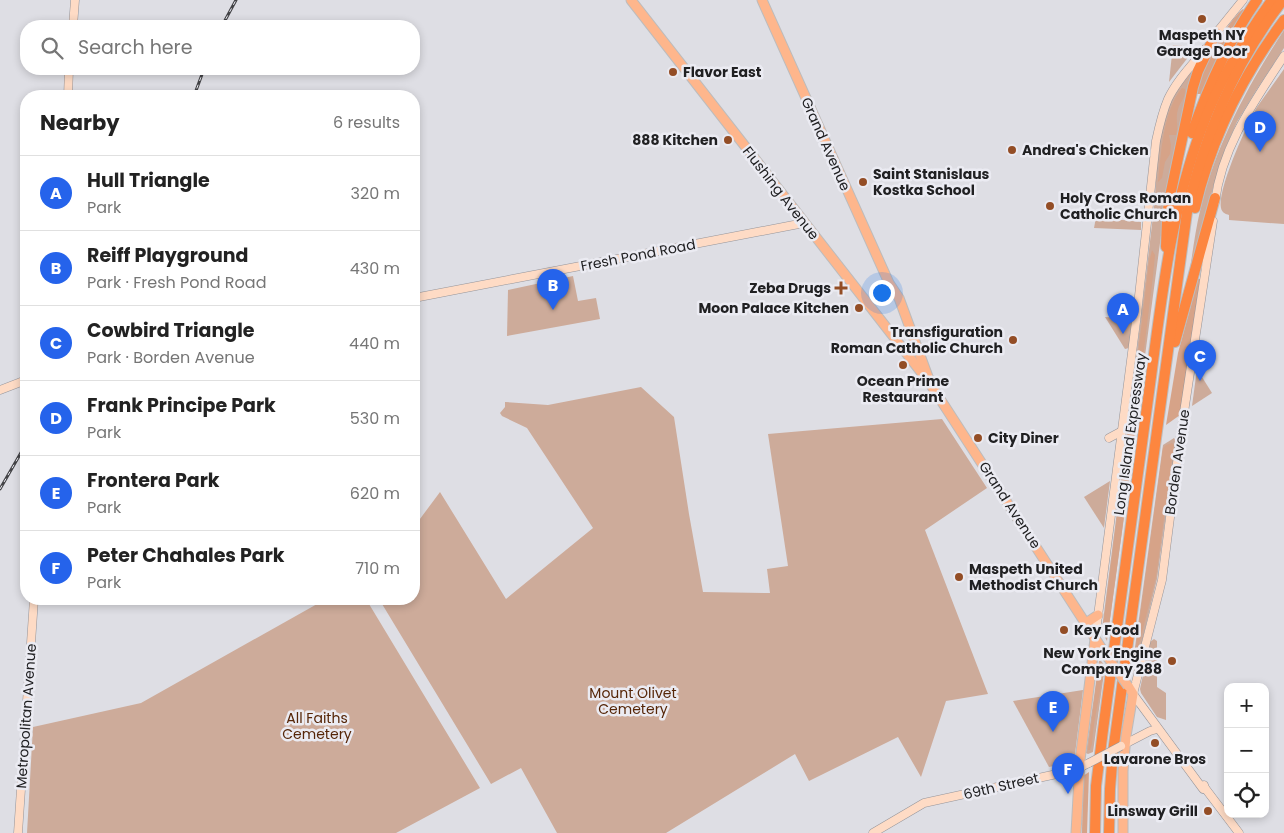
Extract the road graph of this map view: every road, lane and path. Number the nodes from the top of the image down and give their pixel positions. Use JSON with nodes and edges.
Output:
{"nodes":[{"id":1,"x":75,"y":0,"type":"edge"},
{"id":2,"x":630,"y":0,"type":"edge"},
{"id":3,"x":762,"y":0,"type":"edge"},
{"id":4,"x":1243,"y":0,"type":"edge"},
{"id":5,"x":1258,"y":0,"type":"edge"},
{"id":6,"x":1272,"y":0,"type":"edge"},
{"id":7,"x":1283,"y":0,"type":"edge"},
{"id":8,"x":73,"y":20,"type":"edge"},
{"id":9,"x":1284,"y":20,"type":"edge"},
{"id":10,"x":1216,"y":34,"type":"junction"},
{"id":11,"x":1284,"y":56,"type":"edge"},
{"id":12,"x":69,"y":75,"type":"edge"},
{"id":13,"x":68,"y":90,"type":"edge"},
{"id":14,"x":1215,"y":198,"type":"junction"},
{"id":15,"x":804,"y":223,"type":"junction"},
{"id":16,"x":1180,"y":264,"type":"junction"},
{"id":17,"x":1165,"y":276,"type":"junction"},
{"id":18,"x":891,"y":288,"type":"junction"},
{"id":19,"x":420,"y":297,"type":"edge"},
{"id":20,"x":899,"y":314,"type":"dead end"},
{"id":21,"x":1165,"y":374,"type":"junction"},
{"id":22,"x":20,"y":382,"type":"edge"},
{"id":23,"x":931,"y":385,"type":"junction"},
{"id":24,"x":0,"y":390,"type":"edge"},
{"id":25,"x":1122,"y":431,"type":"junction"},
{"id":26,"x":1109,"y":438,"type":"dead end"},
{"id":27,"x":34,"y":605,"type":"edge"},
{"id":28,"x":1098,"y":615,"type":"junction"},
{"id":29,"x":1086,"y":623,"type":"junction"},
{"id":30,"x":1096,"y":639,"type":"junction"},
{"id":31,"x":1133,"y":694,"type":"junction"},
{"id":32,"x":1157,"y":729,"type":"junction"},
{"id":33,"x":1123,"y":745,"type":"junction"},
{"id":34,"x":1079,"y":768,"type":"junction"},
{"id":35,"x":18,"y":833,"type":"edge"},
{"id":36,"x":873,"y":833,"type":"edge"},
{"id":37,"x":1076,"y":833,"type":"edge"},
{"id":38,"x":1095,"y":833,"type":"edge"},
{"id":39,"x":1109,"y":833,"type":"edge"},
{"id":40,"x":1123,"y":833,"type":"edge"},
{"id":41,"x":1239,"y":833,"type":"edge"}],
"edges":[{"from":1,"to":8,"type":"main road"},
{"from":2,"to":15,"type":"main road","name":"Flushing Avenue"},
{"from":3,"to":18,"type":"main road","name":"Grand Avenue"},
{"from":4,"to":10,"type":"main road"},
{"from":5,"to":17,"type":"highway"},
{"from":6,"to":17,"type":"highway","name":"Long Island Expressway"},
{"from":7,"to":16,"type":"highway","name":"Long Island Expressway"},
{"from":9,"to":16,"type":"highway"},
{"from":10,"to":17,"type":"highway"},
{"from":10,"to":25,"type":"main road"},
{"from":11,"to":14,"type":"main road","name":"Borden Avenue"},
{"from":12,"to":13,"type":"main road"},
{"from":14,"to":21,"type":"highway"},
{"from":14,"to":31,"type":"main road","name":"Borden Avenue"},
{"from":15,"to":19,"type":"main road","name":"Fresh Pond Road"},
{"from":15,"to":23,"type":"main road","name":"Flushing Avenue"},
{"from":16,"to":21,"type":"highway","name":"Long Island Expressway"},
{"from":17,"to":38,"type":"highway","name":"Long Island Expressway"},
{"from":18,"to":20,"type":"main road","name":"Grand Avenue"},
{"from":18,"to":23,"type":"main road","name":"Grand Avenue"},
{"from":21,"to":39,"type":"highway","name":"Long Island Expressway"},
{"from":22,"to":24,"type":"main road"},
{"from":23,"to":29,"type":"main road","name":"Grand Avenue"},
{"from":25,"to":26,"type":"main road"},
{"from":25,"to":28,"type":"main road"},
{"from":27,"to":35,"type":"main road","name":"Metropolitan Avenue"},
{"from":28,"to":29,"type":"main road"},
{"from":28,"to":30,"type":"main road"},
{"from":29,"to":30,"type":"main road","name":"Grand Avenue"},
{"from":30,"to":31,"type":"main road","name":"Grand Avenue","bridge":true},
{"from":30,"to":34,"type":"main road"},
{"from":31,"to":32,"type":"main road","name":"Grand Avenue"},
{"from":31,"to":33,"type":"main road"},
{"from":32,"to":33,"type":"main road","name":"69th Street"},
{"from":32,"to":41,"type":"main road","name":"Grand Avenue"},
{"from":33,"to":34,"type":"main road","name":"69th Street","bridge":true},
{"from":33,"to":40,"type":"main road"},
{"from":34,"to":36,"type":"main road","name":"69th Street"},
{"from":34,"to":37,"type":"main road"}]}
